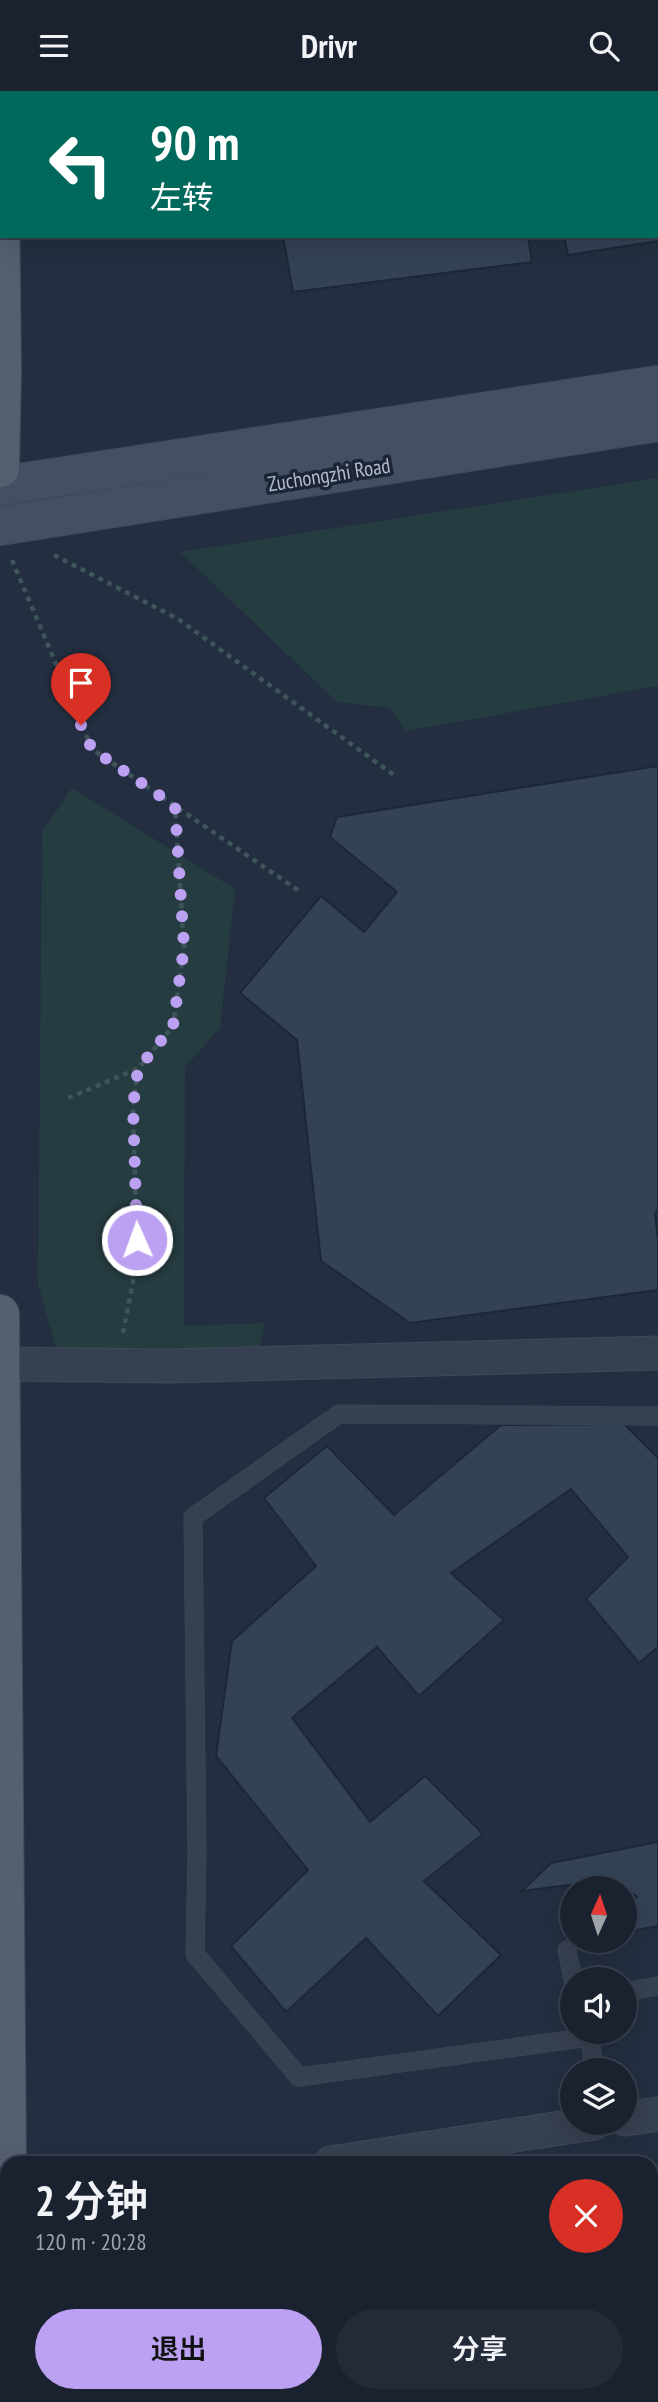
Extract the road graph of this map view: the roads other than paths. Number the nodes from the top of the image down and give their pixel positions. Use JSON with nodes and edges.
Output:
{"nodes":[{"id":1,"x":0,"y":238,"type":"edge"},
{"id":2,"x":658,"y":384,"type":"edge"},
{"id":3,"x":658,"y":422,"type":"edge"},
{"id":4,"x":0,"y":468,"type":"edge"},
{"id":5,"x":0,"y":486,"type":"edge"},
{"id":6,"x":5,"y":541,"type":"edge"},
{"id":7,"x":0,"y":1314,"type":"edge"},
{"id":8,"x":658,"y":1353,"type":"edge"},
{"id":9,"x":0,"y":1364,"type":"edge"},
{"id":10,"x":658,"y":1416,"type":"edge"},
{"id":11,"x":658,"y":1986,"type":"edge"},
{"id":12,"x":637,"y":1990,"type":"edge"},
{"id":13,"x":560,"y":2038,"type":"edge"},
{"id":14,"x":658,"y":2114,"type":"edge"},
{"id":15,"x":637,"y":2117,"type":"edge"},
{"id":16,"x":560,"y":2128,"type":"edge"},
{"id":17,"x":7,"y":2156,"type":"edge"},
{"id":18,"x":377,"y":2156,"type":"edge"}],
"edges":[{"from":1,"to":4,"type":"main road"},
{"from":2,"to":5,"type":"main road","name":"Zuchongzhi Road"},
{"from":3,"to":6,"type":"main road","name":"Zuchongzhi Road"},
{"from":7,"to":9,"type":"main road"},
{"from":8,"to":9,"type":"street"},
{"from":9,"to":17,"type":"main road"},
{"from":10,"to":13,"type":"lane"},
{"from":11,"to":12,"type":"lane"},
{"from":14,"to":15,"type":"street"},
{"from":16,"to":18,"type":"street"}]}
